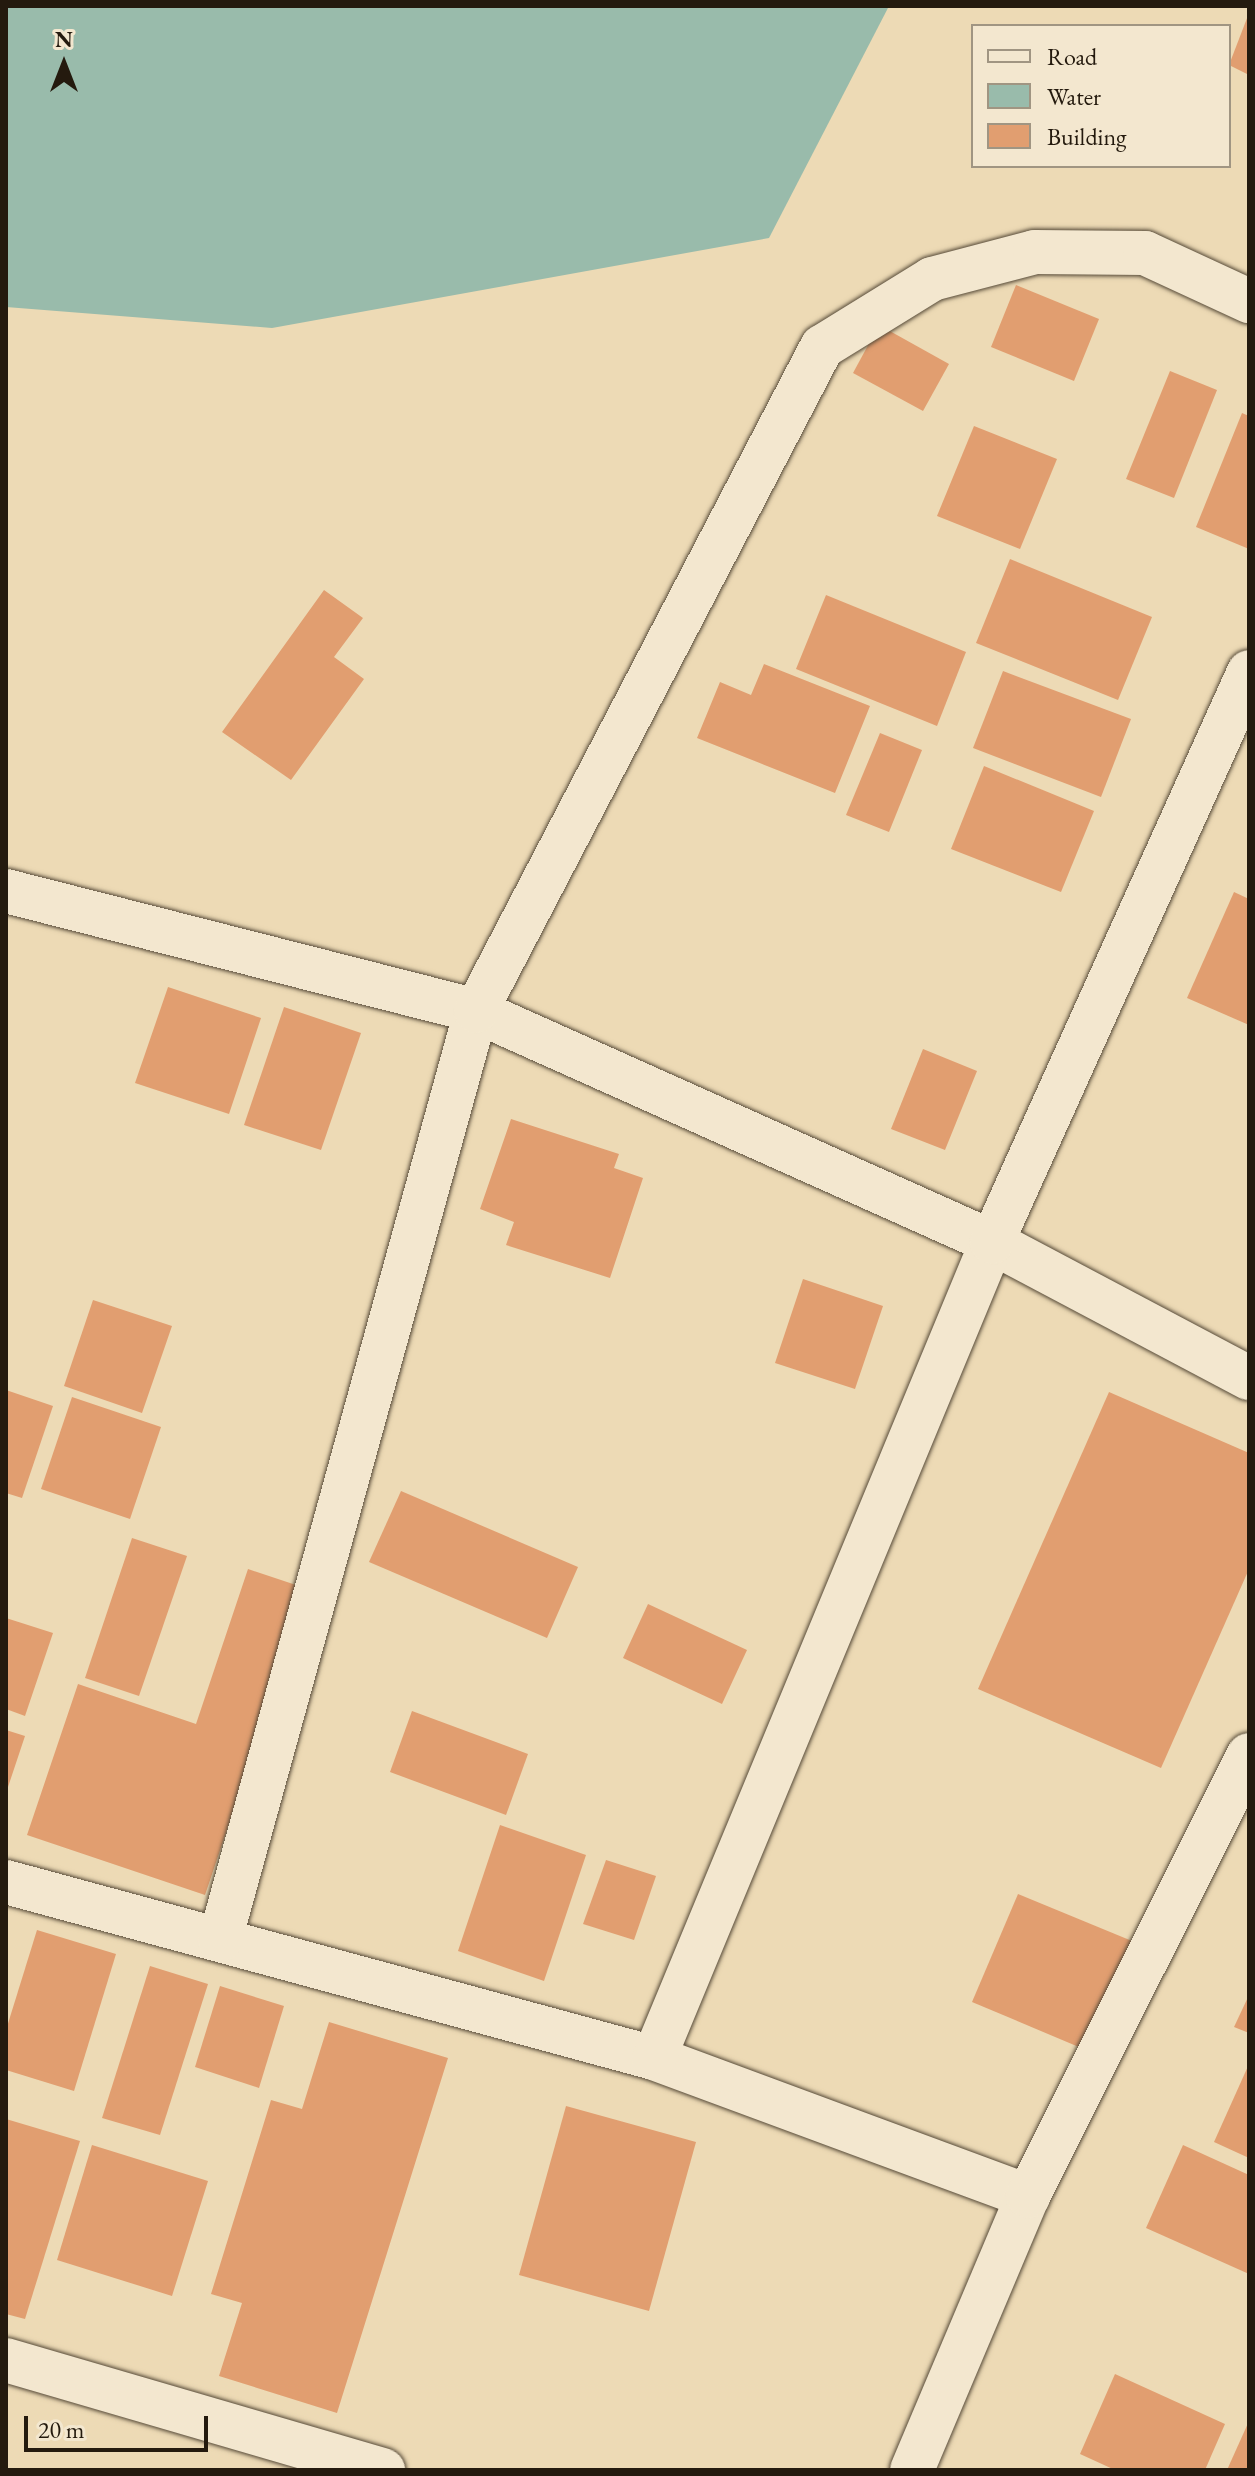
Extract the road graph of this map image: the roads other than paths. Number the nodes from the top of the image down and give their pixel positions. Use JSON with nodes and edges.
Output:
{"nodes":[{"id":1,"x":1249,"y":301,"type":"edge"},
{"id":2,"x":1249,"y":672,"type":"edge"},
{"id":3,"x":9,"y":903,"type":"edge"},
{"id":4,"x":476,"y":1011,"type":"junction"},
{"id":5,"x":992,"y":1242,"type":"junction"},
{"id":6,"x":1249,"y":1378,"type":"edge"},
{"id":7,"x":1249,"y":1755,"type":"edge"},
{"id":8,"x":6,"y":1882,"type":"edge"},
{"id":9,"x":220,"y":1940,"type":"junction"},
{"id":10,"x":654,"y":2058,"type":"junction"},
{"id":11,"x":1028,"y":2196,"type":"junction"},
{"id":12,"x":6,"y":2360,"type":"edge"},
{"id":13,"x":383,"y":2470,"type":"edge"},
{"id":14,"x":912,"y":2470,"type":"edge"}],
"edges":[{"from":1,"to":4,"type":"street"},
{"from":2,"to":5,"type":"street"},
{"from":3,"to":4,"type":"street"},
{"from":4,"to":5,"type":"street"},
{"from":4,"to":9,"type":"street"},
{"from":5,"to":6,"type":"street"},
{"from":5,"to":10,"type":"street"},
{"from":7,"to":11,"type":"street"},
{"from":8,"to":9,"type":"street"},
{"from":9,"to":10,"type":"street"},
{"from":10,"to":11,"type":"street"},
{"from":11,"to":14,"type":"street"},
{"from":12,"to":13,"type":"street"}]}
